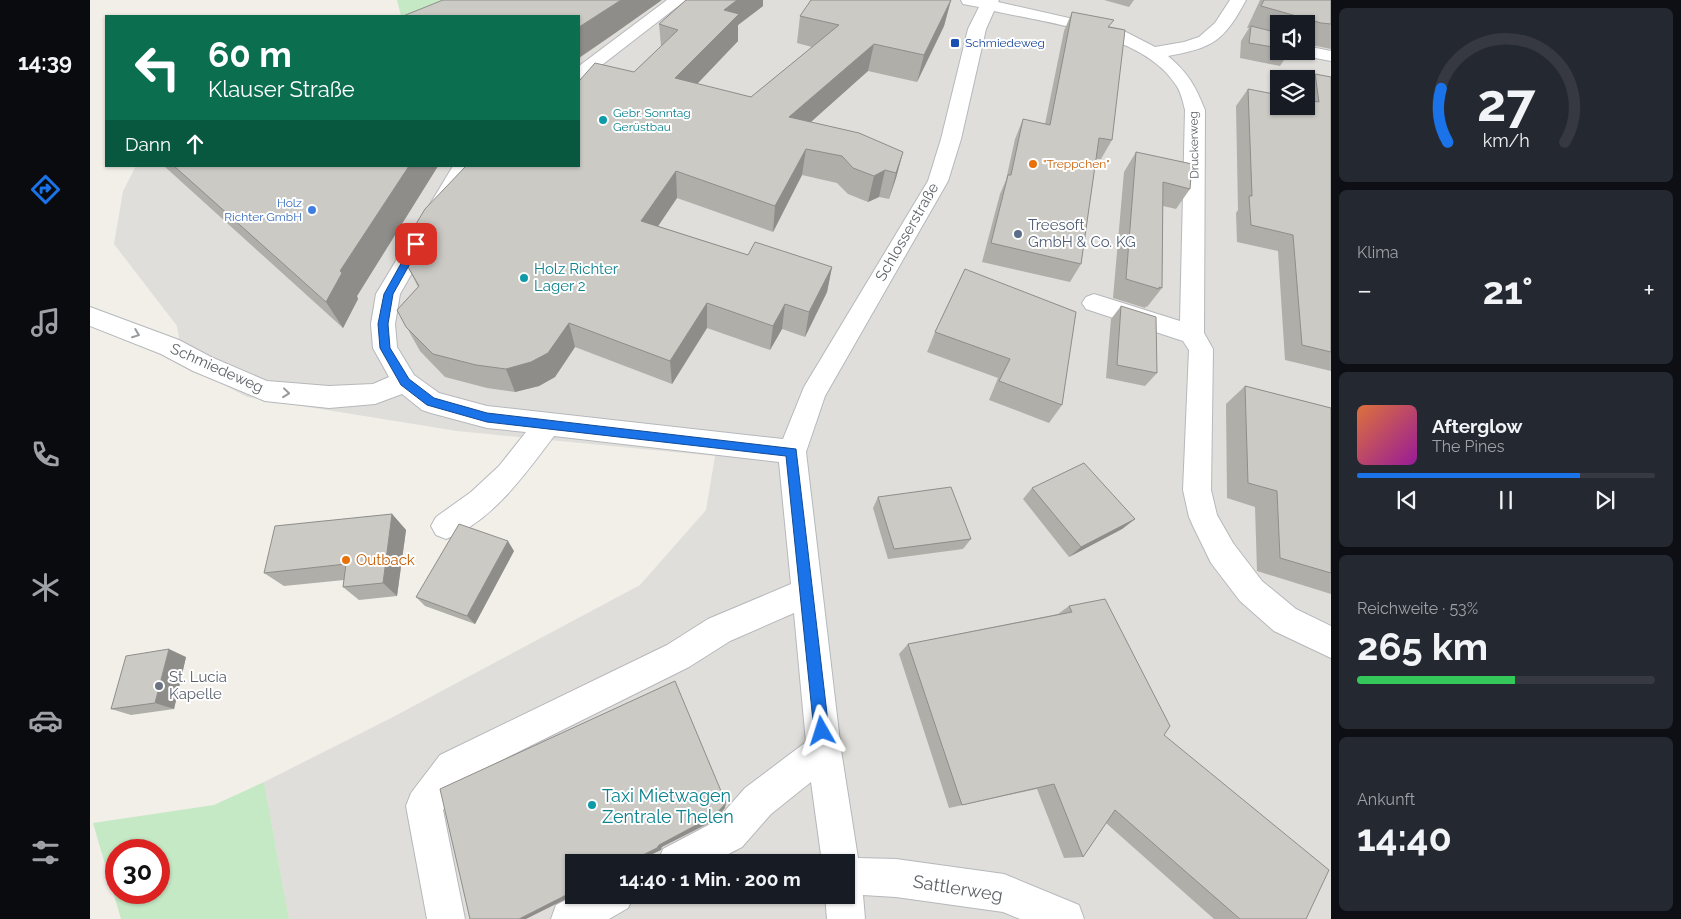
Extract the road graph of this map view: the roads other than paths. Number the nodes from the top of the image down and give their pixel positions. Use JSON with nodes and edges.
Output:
{"nodes":[{"id":1,"x":678,"y":0,"type":"edge"},
{"id":2,"x":1238,"y":0,"type":"edge"},
{"id":3,"x":982,"y":1,"type":"edge"},
{"id":4,"x":1221,"y":28,"type":"junction"},
{"id":5,"x":1240,"y":34,"type":"dead end"},
{"id":6,"x":1153,"y":53,"type":"junction"},
{"id":7,"x":1315,"y":53,"type":"edge"},
{"id":8,"x":1331,"y":56,"type":"edge"},
{"id":9,"x":580,"y":73,"type":"edge"},
{"id":10,"x":462,"y":167,"type":"edge"},
{"id":11,"x":1094,"y":303,"type":"dead end"},
{"id":12,"x":90,"y":316,"type":"edge"},
{"id":13,"x":1192,"y":334,"type":"junction"},
{"id":14,"x":405,"y":382,"type":"junction"},
{"id":15,"x":548,"y":424,"type":"junction"},
{"id":16,"x":792,"y":452,"type":"junction"},
{"id":17,"x":446,"y":526,"type":"dead end"},
{"id":18,"x":806,"y":593,"type":"junction"},
{"id":19,"x":1331,"y":642,"type":"edge"},
{"id":20,"x":824,"y":750,"type":"junction"},
{"id":21,"x":691,"y":854,"type":"edge"},
{"id":22,"x":839,"y":854,"type":"edge"},
{"id":23,"x":855,"y":876,"type":"edge"},
{"id":24,"x":598,"y":904,"type":"edge"},
{"id":25,"x":845,"y":904,"type":"edge"},
{"id":26,"x":446,"y":919,"type":"edge"},
{"id":27,"x":570,"y":919,"type":"edge"},
{"id":28,"x":846,"y":919,"type":"edge"},
{"id":29,"x":1065,"y":919,"type":"edge"}],
"edges":[{"from":1,"to":9,"type":"street"},
{"from":2,"to":4,"type":"street"},
{"from":3,"to":6,"type":"street","name":"Druckerweg"},
{"from":3,"to":16,"type":"street","name":"Schlosserstraße"},
{"from":4,"to":5,"type":"street"},
{"from":4,"to":6,"type":"street"},
{"from":6,"to":13,"type":"street","name":"Druckerweg"},
{"from":7,"to":8,"type":"street"},
{"from":10,"to":14,"type":"street"},
{"from":11,"to":13,"type":"street"},
{"from":12,"to":14,"type":"street","name":"Schmiedeweg","one_way":true},
{"from":13,"to":19,"type":"street"},
{"from":14,"to":15,"type":"street"},
{"from":15,"to":16,"type":"street"},
{"from":15,"to":17,"type":"street"},
{"from":16,"to":18,"type":"street"},
{"from":18,"to":20,"type":"street"},
{"from":18,"to":26,"type":"street"},
{"from":20,"to":21,"type":"street"},
{"from":20,"to":22,"type":"street"},
{"from":23,"to":29,"type":"street","name":"Sattlerweg"},
{"from":24,"to":27,"type":"street"},
{"from":25,"to":28,"type":"street"}]}
